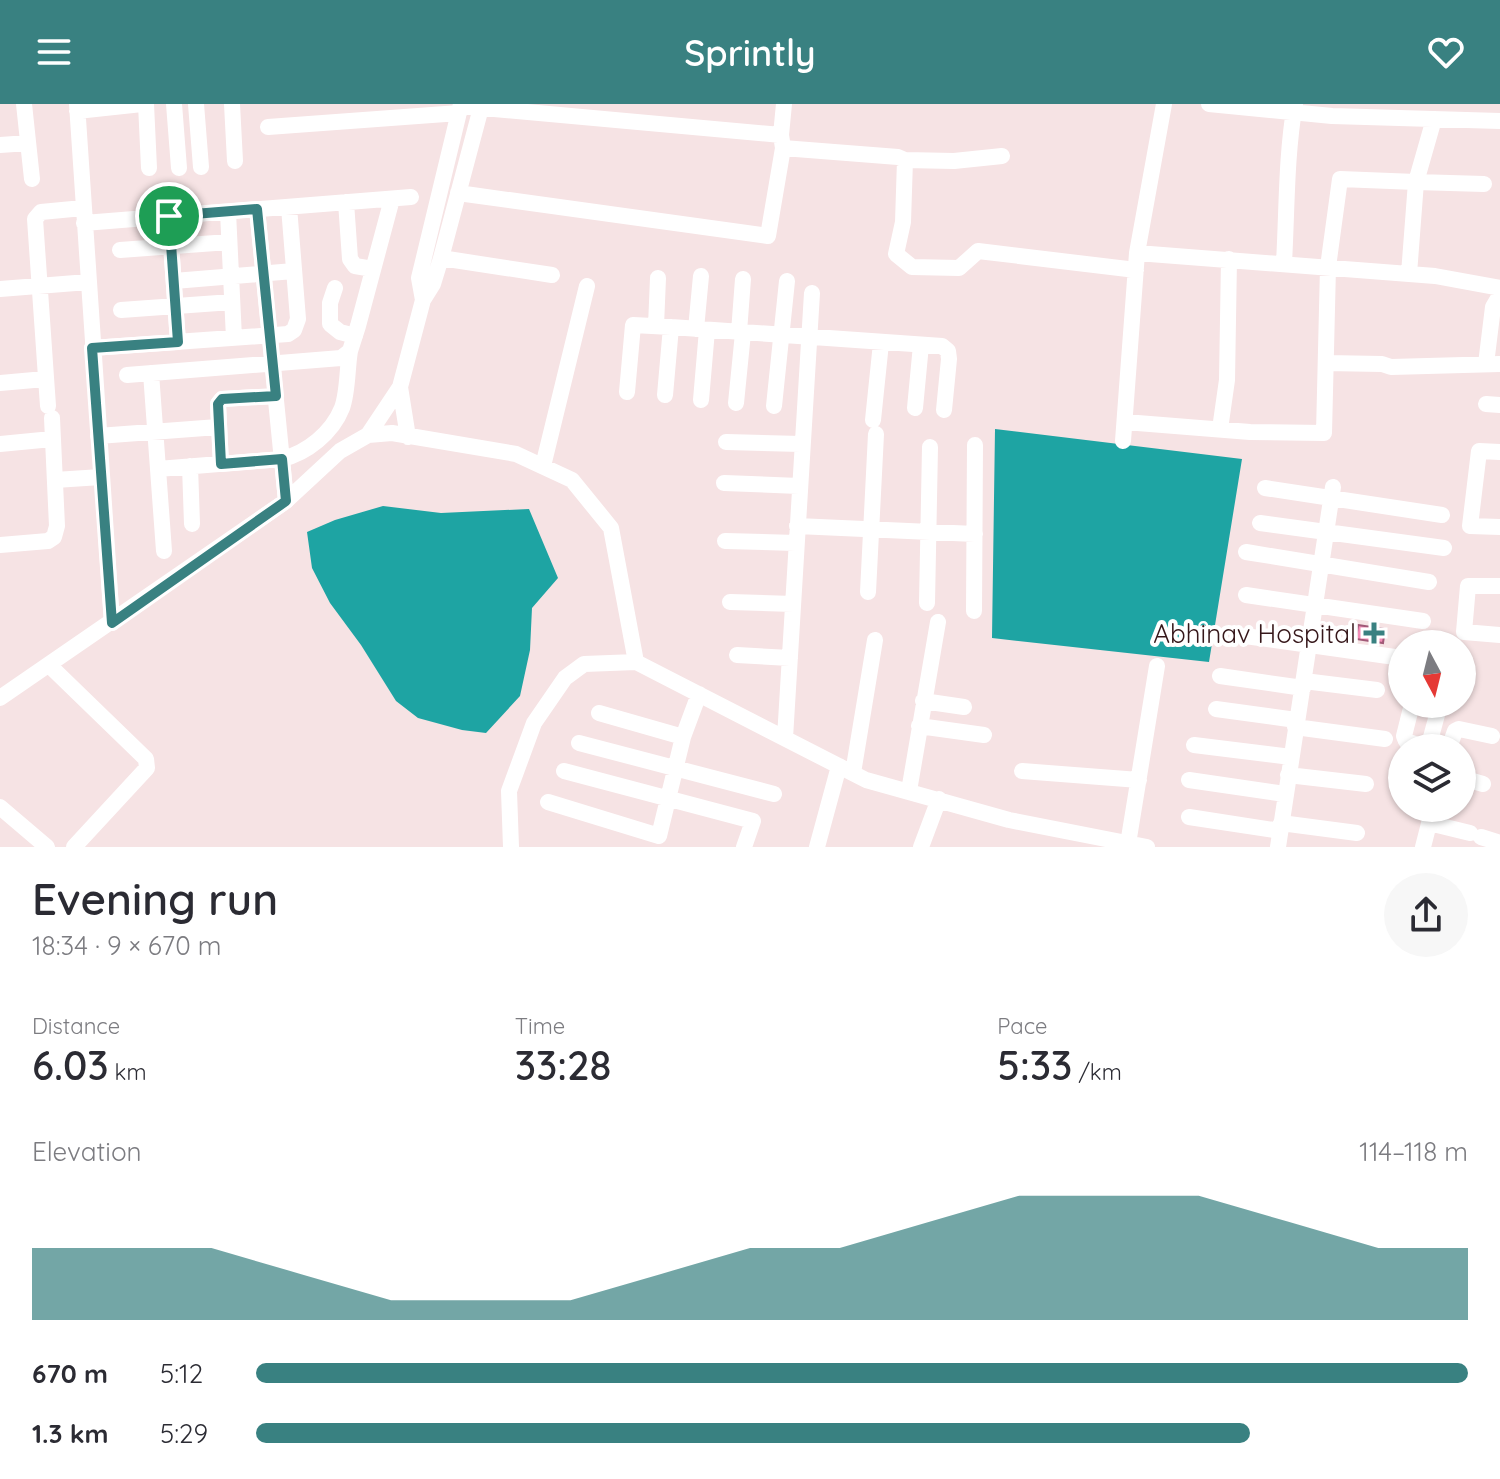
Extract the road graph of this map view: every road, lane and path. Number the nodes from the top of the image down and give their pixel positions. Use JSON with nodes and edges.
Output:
{"nodes":[{"id":1,"x":24,"y":104,"type":"edge"},
{"id":2,"x":144,"y":104,"type":"edge"},
{"id":3,"x":174,"y":104,"type":"edge"},
{"id":4,"x":196,"y":104,"type":"edge"},
{"id":5,"x":232,"y":104,"type":"edge"},
{"id":6,"x":784,"y":104,"type":"edge"},
{"id":7,"x":1164,"y":104,"type":"edge"},
{"id":8,"x":1209,"y":104,"type":"edge"},
{"id":9,"x":482,"y":106,"type":"edge"},
{"id":10,"x":77,"y":108,"type":"edge"},
{"id":11,"x":460,"y":108,"type":"edge"},
{"id":12,"x":1294,"y":108,"type":"edge"},
{"id":13,"x":1434,"y":119,"type":"junction"},
{"id":14,"x":1500,"y":121,"type":"edge"},
{"id":15,"x":268,"y":127,"type":"dead end"},
{"id":16,"x":782,"y":141,"type":"junction"},
{"id":17,"x":28,"y":143,"type":"junction"},
{"id":18,"x":0,"y":145,"type":"edge"},
{"id":19,"x":1002,"y":156,"type":"dead end"},
{"id":20,"x":905,"y":160,"type":"junction"},
{"id":21,"x":235,"y":161,"type":"dead end"},
{"id":22,"x":201,"y":167,"type":"dead end"},
{"id":23,"x":149,"y":168,"type":"dead end"},
{"id":24,"x":179,"y":168,"type":"dead end"},
{"id":25,"x":32,"y":179,"type":"dead end"},
{"id":26,"x":1416,"y":182,"type":"junction"},
{"id":27,"x":1484,"y":184,"type":"dead end"},
{"id":28,"x":458,"y":193,"type":"junction"},
{"id":29,"x":411,"y":197,"type":"dead end"},
{"id":30,"x":392,"y":199,"type":"junction"},
{"id":31,"x":346,"y":202,"type":"junction"},
{"id":32,"x":289,"y":207,"type":"junction"},
{"id":33,"x":257,"y":209,"type":"junction"},
{"id":34,"x":228,"y":212,"type":"junction"},
{"id":35,"x":83,"y":216,"type":"junction"},
{"id":36,"x":169,"y":216,"type":"junction"},
{"id":37,"x":229,"y":242,"type":"junction"},
{"id":38,"x":171,"y":246,"type":"junction"},
{"id":39,"x":120,"y":250,"type":"dead end"},
{"id":40,"x":441,"y":258,"type":"junction"},
{"id":41,"x":1229,"y":259,"type":"junction"},
{"id":42,"x":1136,"y":262,"type":"junction"},
{"id":43,"x":1284,"y":263,"type":"junction"},
{"id":44,"x":1328,"y":267,"type":"junction"},
{"id":45,"x":373,"y":269,"type":"junction"},
{"id":46,"x":294,"y":271,"type":"junction"},
{"id":47,"x":264,"y":274,"type":"junction"},
{"id":48,"x":1409,"y":274,"type":"junction"},
{"id":49,"x":552,"y":275,"type":"dead end"},
{"id":50,"x":231,"y":276,"type":"junction"},
{"id":51,"x":701,"y":276,"type":"dead end"},
{"id":52,"x":658,"y":278,"type":"dead end"},
{"id":53,"x":743,"y":279,"type":"dead end"},
{"id":54,"x":174,"y":281,"type":"junction"},
{"id":55,"x":787,"y":281,"type":"dead end"},
{"id":56,"x":88,"y":282,"type":"junction"},
{"id":57,"x":38,"y":286,"type":"junction"},
{"id":58,"x":587,"y":286,"type":"dead end"},
{"id":59,"x":335,"y":288,"type":"dead end"},
{"id":60,"x":1500,"y":288,"type":"edge"},
{"id":61,"x":0,"y":289,"type":"edge"},
{"id":62,"x":812,"y":293,"type":"dead end"},
{"id":63,"x":1500,"y":295,"type":"edge"},
{"id":64,"x":423,"y":300,"type":"junction"},
{"id":65,"x":232,"y":302,"type":"junction"},
{"id":66,"x":176,"y":306,"type":"junction"},
{"id":67,"x":121,"y":310,"type":"dead end"},
{"id":68,"x":663,"y":326,"type":"junction"},
{"id":69,"x":702,"y":329,"type":"junction"},
{"id":70,"x":741,"y":333,"type":"junction"},
{"id":71,"x":270,"y":336,"type":"junction"},
{"id":72,"x":781,"y":336,"type":"junction"},
{"id":73,"x":234,"y":338,"type":"junction"},
{"id":74,"x":807,"y":338,"type":"junction"},
{"id":75,"x":178,"y":342,"type":"junction"},
{"id":76,"x":881,"y":343,"type":"junction"},
{"id":77,"x":352,"y":344,"type":"junction"},
{"id":78,"x":921,"y":345,"type":"junction"},
{"id":79,"x":92,"y":348,"type":"junction"},
{"id":80,"x":1326,"y":363,"type":"junction"},
{"id":81,"x":272,"y":364,"type":"junction"},
{"id":82,"x":1493,"y":364,"type":"edge"},
{"id":83,"x":151,"y":373,"type":"junction"},
{"id":84,"x":127,"y":375,"type":"dead end"},
{"id":85,"x":45,"y":379,"type":"junction"},
{"id":86,"x":0,"y":383,"type":"edge"},
{"id":87,"x":400,"y":387,"type":"junction"},
{"id":88,"x":627,"y":392,"type":"dead end"},
{"id":89,"x":665,"y":395,"type":"dead end"},
{"id":90,"x":276,"y":396,"type":"junction"},
{"id":91,"x":701,"y":400,"type":"dead end"},
{"id":92,"x":736,"y":403,"type":"dead end"},
{"id":93,"x":774,"y":406,"type":"dead end"},
{"id":94,"x":915,"y":408,"type":"dead end"},
{"id":95,"x":944,"y":410,"type":"dead end"},
{"id":96,"x":1125,"y":422,"type":"junction"},
{"id":97,"x":218,"y":427,"type":"junction"},
{"id":98,"x":1220,"y":429,"type":"junction"},
{"id":99,"x":155,"y":432,"type":"junction"},
{"id":100,"x":368,"y":435,"type":"junction"},
{"id":101,"x":98,"y":436,"type":"junction"},
{"id":102,"x":408,"y":437,"type":"junction"},
{"id":103,"x":52,"y":439,"type":"junction"},
{"id":104,"x":1123,"y":441,"type":"dead end"},
{"id":105,"x":726,"y":442,"type":"dead end"},
{"id":106,"x":0,"y":444,"type":"edge"},
{"id":107,"x":801,"y":444,"type":"junction"},
{"id":108,"x":975,"y":445,"type":"dead end"},
{"id":109,"x":930,"y":447,"type":"dead end"},
{"id":110,"x":1500,"y":452,"type":"edge"},
{"id":111,"x":282,"y":459,"type":"junction"},
{"id":112,"x":221,"y":464,"type":"junction"},
{"id":113,"x":190,"y":466,"type":"junction"},
{"id":114,"x":543,"y":466,"type":"junction"},
{"id":115,"x":158,"y":469,"type":"junction"},
{"id":116,"x":101,"y":477,"type":"junction"},
{"id":117,"x":55,"y":480,"type":"junction"},
{"id":118,"x":724,"y":483,"type":"dead end"},
{"id":119,"x":799,"y":486,"type":"junction"},
{"id":120,"x":1265,"y":488,"type":"dead end"},
{"id":121,"x":1332,"y":493,"type":"junction"},
{"id":122,"x":286,"y":501,"type":"junction"},
{"id":123,"x":1442,"y":515,"type":"dead end"},
{"id":124,"x":1260,"y":523,"type":"dead end"},
{"id":125,"x":192,"y":524,"type":"dead end"},
{"id":126,"x":1500,"y":527,"type":"edge"},
{"id":127,"x":871,"y":529,"type":"junction"},
{"id":128,"x":1326,"y":531,"type":"junction"},
{"id":129,"x":930,"y":532,"type":"junction"},
{"id":130,"x":975,"y":534,"type":"junction"},
{"id":131,"x":796,"y":535,"type":"junction"},
{"id":132,"x":725,"y":541,"type":"dead end"},
{"id":133,"x":0,"y":545,"type":"edge"},
{"id":134,"x":1444,"y":548,"type":"dead end"},
{"id":135,"x":164,"y":551,"type":"dead end"},
{"id":136,"x":1246,"y":552,"type":"dead end"},
{"id":137,"x":1321,"y":565,"type":"junction"},
{"id":138,"x":1429,"y":582,"type":"dead end"},
{"id":139,"x":1500,"y":586,"type":"edge"},
{"id":140,"x":868,"y":592,"type":"dead end"},
{"id":141,"x":1246,"y":595,"type":"dead end"},
{"id":142,"x":730,"y":602,"type":"dead end"},
{"id":143,"x":927,"y":603,"type":"dead end"},
{"id":144,"x":793,"y":604,"type":"junction"},
{"id":145,"x":1315,"y":606,"type":"junction"},
{"id":146,"x":974,"y":611,"type":"dead end"},
{"id":147,"x":1423,"y":621,"type":"dead end"},
{"id":148,"x":938,"y":622,"type":"dead end"},
{"id":149,"x":112,"y":623,"type":"junction"},
{"id":150,"x":1500,"y":635,"type":"edge"},
{"id":151,"x":1245,"y":636,"type":"dead end"},
{"id":152,"x":875,"y":640,"type":"dead end"},
{"id":153,"x":1309,"y":646,"type":"junction"},
{"id":154,"x":737,"y":655,"type":"dead end"},
{"id":155,"x":1388,"y":656,"type":"edge"},
{"id":156,"x":790,"y":658,"type":"junction"},
{"id":157,"x":636,"y":662,"type":"junction"},
{"id":158,"x":49,"y":665,"type":"junction"},
{"id":159,"x":1157,"y":666,"type":"dead end"},
{"id":160,"x":1220,"y":676,"type":"dead end"},
{"id":161,"x":1303,"y":684,"type":"junction"},
{"id":162,"x":1377,"y":690,"type":"dead end"},
{"id":163,"x":699,"y":694,"type":"junction"},
{"id":164,"x":0,"y":698,"type":"edge"},
{"id":165,"x":923,"y":701,"type":"junction"},
{"id":166,"x":964,"y":707,"type":"dead end"},
{"id":167,"x":1216,"y":709,"type":"dead end"},
{"id":168,"x":599,"y":713,"type":"dead end"},
{"id":169,"x":1408,"y":718,"type":"edge"},
{"id":170,"x":1436,"y":718,"type":"edge"},
{"id":171,"x":1295,"y":724,"type":"junction"},
{"id":172,"x":919,"y":726,"type":"junction"},
{"id":173,"x":1454,"y":734,"type":"edge"},
{"id":174,"x":984,"y":735,"type":"dead end"},
{"id":175,"x":1492,"y":736,"type":"dead end"},
{"id":176,"x":683,"y":737,"type":"junction"},
{"id":177,"x":785,"y":738,"type":"junction"},
{"id":178,"x":1385,"y":739,"type":"dead end"},
{"id":179,"x":579,"y":743,"type":"dead end"},
{"id":180,"x":1194,"y":745,"type":"dead end"},
{"id":181,"x":1291,"y":757,"type":"junction"},
{"id":182,"x":846,"y":769,"type":"junction"},
{"id":183,"x":675,"y":770,"type":"junction"},
{"id":184,"x":564,"y":771,"type":"dead end"},
{"id":185,"x":1022,"y":771,"type":"dead end"},
{"id":186,"x":1288,"y":775,"type":"junction"},
{"id":187,"x":1139,"y":780,"type":"junction"},
{"id":188,"x":1189,"y":780,"type":"dead end"},
{"id":189,"x":1476,"y":782,"type":"edge"},
{"id":190,"x":1366,"y":784,"type":"dead end"},
{"id":191,"x":1483,"y":784,"type":"dead end"},
{"id":192,"x":909,"y":791,"type":"junction"},
{"id":193,"x":774,"y":794,"type":"dead end"},
{"id":194,"x":1285,"y":794,"type":"junction"},
{"id":195,"x":669,"y":799,"type":"junction"},
{"id":196,"x":939,"y":799,"type":"junction"},
{"id":197,"x":548,"y":802,"type":"dead end"},
{"id":198,"x":0,"y":807,"type":"edge"},
{"id":199,"x":1189,"y":817,"type":"dead end"},
{"id":200,"x":1429,"y":822,"type":"edge"},
{"id":201,"x":1446,"y":822,"type":"edge"},
{"id":202,"x":1280,"y":833,"type":"edge"},
{"id":203,"x":1357,"y":833,"type":"dead end"},
{"id":204,"x":659,"y":841,"type":"edge"},
{"id":205,"x":1500,"y":843,"type":"edge"},
{"id":206,"x":1121,"y":844,"type":"edge"},
{"id":207,"x":47,"y":847,"type":"edge"},
{"id":208,"x":74,"y":847,"type":"edge"},
{"id":209,"x":511,"y":847,"type":"edge"},
{"id":210,"x":744,"y":847,"type":"edge"},
{"id":211,"x":817,"y":847,"type":"edge"},
{"id":212,"x":921,"y":847,"type":"edge"},
{"id":213,"x":1147,"y":847,"type":"edge"},
{"id":214,"x":1423,"y":847,"type":"edge"}],
"edges":[{"from":1,"to":17,"type":"street"},
{"from":2,"to":10,"type":"street"},
{"from":2,"to":23,"type":"street"},
{"from":3,"to":24,"type":"street"},
{"from":4,"to":22,"type":"street"},
{"from":5,"to":21,"type":"street"},
{"from":6,"to":16,"type":"street"},
{"from":7,"to":42,"type":"street"},
{"from":8,"to":12,"type":"street"},
{"from":9,"to":11,"type":"street"},
{"from":9,"to":16,"type":"street"},
{"from":9,"to":28,"type":"street"},
{"from":10,"to":35,"type":"street"},
{"from":11,"to":15,"type":"street"},
{"from":11,"to":64,"type":"street"},
{"from":12,"to":13,"type":"street"},
{"from":12,"to":43,"type":"street"},
{"from":13,"to":14,"type":"street"},
{"from":13,"to":26,"type":"street"},
{"from":16,"to":20,"type":"street"},
{"from":16,"to":28,"type":"street"},
{"from":17,"to":18,"type":"street"},
{"from":17,"to":25,"type":"street"},
{"from":19,"to":20,"type":"street"},
{"from":20,"to":42,"type":"street"},
{"from":26,"to":27,"type":"street"},
{"from":26,"to":44,"type":"street"},
{"from":26,"to":48,"type":"street"},
{"from":28,"to":40,"type":"street"},
{"from":29,"to":30,"type":"street"},
{"from":30,"to":31,"type":"street"},
{"from":30,"to":45,"type":"street"},
{"from":31,"to":32,"type":"street"},
{"from":31,"to":45,"type":"street"},
{"from":32,"to":33,"type":"street"},
{"from":32,"to":46,"type":"street"},
{"from":33,"to":34,"type":"street"},
{"from":33,"to":47,"type":"street"},
{"from":34,"to":36,"type":"street"},
{"from":34,"to":37,"type":"street"},
{"from":35,"to":36,"type":"street"},
{"from":35,"to":56,"type":"street"},
{"from":35,"to":57,"type":"street"},
{"from":36,"to":38,"type":"street"},
{"from":37,"to":38,"type":"street"},
{"from":37,"to":50,"type":"street"},
{"from":38,"to":39,"type":"street"},
{"from":38,"to":54,"type":"street"},
{"from":40,"to":49,"type":"street"},
{"from":40,"to":64,"type":"street"},
{"from":41,"to":42,"type":"street"},
{"from":41,"to":43,"type":"street"},
{"from":41,"to":98,"type":"street"},
{"from":42,"to":96,"type":"street"},
{"from":43,"to":44,"type":"street"},
{"from":44,"to":48,"type":"street"},
{"from":44,"to":80,"type":"street"},
{"from":45,"to":77,"type":"street"},
{"from":46,"to":47,"type":"street"},
{"from":46,"to":71,"type":"street"},
{"from":47,"to":50,"type":"street"},
{"from":47,"to":71,"type":"street"},
{"from":48,"to":60,"type":"street"},
{"from":50,"to":54,"type":"street"},
{"from":50,"to":65,"type":"street"},
{"from":51,"to":69,"type":"street"},
{"from":52,"to":68,"type":"street"},
{"from":53,"to":70,"type":"street"},
{"from":54,"to":66,"type":"street"},
{"from":55,"to":72,"type":"street"},
{"from":56,"to":57,"type":"street"},
{"from":56,"to":79,"type":"street"},
{"from":57,"to":61,"type":"street"},
{"from":57,"to":85,"type":"street"},
{"from":58,"to":114,"type":"street"},
{"from":59,"to":77,"type":"street"},
{"from":62,"to":74,"type":"street"},
{"from":63,"to":82,"type":"street"},
{"from":64,"to":87,"type":"street"},
{"from":65,"to":66,"type":"street"},
{"from":65,"to":73,"type":"street"},
{"from":66,"to":67,"type":"street"},
{"from":66,"to":75,"type":"street"},
{"from":68,"to":69,"type":"street"},
{"from":68,"to":88,"type":"street"},
{"from":68,"to":89,"type":"street"},
{"from":69,"to":70,"type":"street"},
{"from":69,"to":91,"type":"street"},
{"from":70,"to":72,"type":"street"},
{"from":70,"to":92,"type":"street"},
{"from":71,"to":73,"type":"street"},
{"from":71,"to":81,"type":"street"},
{"from":72,"to":74,"type":"street"},
{"from":72,"to":93,"type":"street"},
{"from":73,"to":75,"type":"street"},
{"from":74,"to":76,"type":"street"},
{"from":74,"to":107,"type":"street"},
{"from":75,"to":79,"type":"street"},
{"from":76,"to":78,"type":"street"},
{"from":76,"to":127,"type":"street"},
{"from":77,"to":81,"type":"street"},
{"from":77,"to":111,"type":"street"},
{"from":78,"to":94,"type":"street"},
{"from":78,"to":95,"type":"street"},
{"from":79,"to":101,"type":"street"},
{"from":80,"to":82,"type":"street"},
{"from":80,"to":98,"type":"street"},
{"from":81,"to":83,"type":"street"},
{"from":81,"to":90,"type":"street"},
{"from":83,"to":84,"type":"street"},
{"from":83,"to":99,"type":"street"},
{"from":85,"to":86,"type":"street"},
{"from":85,"to":103,"type":"street"},
{"from":87,"to":100,"type":"street"},
{"from":87,"to":102,"type":"street"},
{"from":90,"to":97,"type":"street"},
{"from":90,"to":111,"type":"street"},
{"from":96,"to":98,"type":"street"},
{"from":96,"to":104,"type":"street"},
{"from":97,"to":99,"type":"street"},
{"from":97,"to":112,"type":"street"},
{"from":99,"to":101,"type":"street"},
{"from":99,"to":115,"type":"street"},
{"from":100,"to":102,"type":"street"},
{"from":100,"to":122,"type":"street"},
{"from":101,"to":116,"type":"street"},
{"from":102,"to":114,"type":"street"},
{"from":103,"to":106,"type":"street"},
{"from":103,"to":117,"type":"street"},
{"from":105,"to":107,"type":"street"},
{"from":107,"to":119,"type":"street"},
{"from":108,"to":130,"type":"street"},
{"from":109,"to":129,"type":"street"},
{"from":110,"to":126,"type":"street"},
{"from":111,"to":112,"type":"street"},
{"from":111,"to":122,"type":"street"},
{"from":112,"to":113,"type":"street"},
{"from":113,"to":115,"type":"street"},
{"from":113,"to":125,"type":"street"},
{"from":114,"to":157,"type":"street"},
{"from":115,"to":135,"type":"street"},
{"from":116,"to":117,"type":"street"},
{"from":116,"to":149,"type":"street"},
{"from":117,"to":133,"type":"street"},
{"from":118,"to":119,"type":"street"},
{"from":119,"to":131,"type":"street"},
{"from":120,"to":121,"type":"street"},
{"from":121,"to":123,"type":"street"},
{"from":121,"to":128,"type":"street"},
{"from":122,"to":149,"type":"street"},
{"from":124,"to":128,"type":"street"},
{"from":127,"to":129,"type":"street"},
{"from":127,"to":131,"type":"street"},
{"from":127,"to":140,"type":"street"},
{"from":128,"to":134,"type":"street"},
{"from":128,"to":137,"type":"street"},
{"from":129,"to":130,"type":"street"},
{"from":129,"to":143,"type":"street"},
{"from":130,"to":146,"type":"street"},
{"from":131,"to":132,"type":"street"},
{"from":131,"to":144,"type":"street"},
{"from":136,"to":137,"type":"street"},
{"from":137,"to":138,"type":"street"},
{"from":137,"to":145,"type":"street"},
{"from":139,"to":150,"type":"street"},
{"from":141,"to":145,"type":"street"},
{"from":142,"to":144,"type":"street"},
{"from":144,"to":156,"type":"street"},
{"from":145,"to":147,"type":"street"},
{"from":145,"to":153,"type":"street"},
{"from":148,"to":165,"type":"street"},
{"from":149,"to":158,"type":"street"},
{"from":151,"to":153,"type":"street"},
{"from":152,"to":182,"type":"street"},
{"from":153,"to":155,"type":"street"},
{"from":153,"to":161,"type":"street"},
{"from":154,"to":156,"type":"street"},
{"from":156,"to":177,"type":"street"},
{"from":157,"to":163,"type":"street"},
{"from":157,"to":209,"type":"street"},
{"from":158,"to":164,"type":"street"},
{"from":158,"to":208,"type":"street"},
{"from":159,"to":187,"type":"street"},
{"from":160,"to":161,"type":"street"},
{"from":161,"to":162,"type":"street"},
{"from":161,"to":171,"type":"street"},
{"from":163,"to":176,"type":"street"},
{"from":163,"to":177,"type":"street"},
{"from":165,"to":166,"type":"street"},
{"from":165,"to":172,"type":"street"},
{"from":167,"to":171,"type":"street"},
{"from":168,"to":176,"type":"street"},
{"from":169,"to":170,"type":"street"},
{"from":171,"to":178,"type":"street"},
{"from":171,"to":181,"type":"street"},
{"from":172,"to":174,"type":"street"},
{"from":172,"to":192,"type":"street"},
{"from":173,"to":175,"type":"street"},
{"from":176,"to":183,"type":"street"},
{"from":177,"to":182,"type":"street"},
{"from":179,"to":183,"type":"street"},
{"from":180,"to":181,"type":"street"},
{"from":181,"to":186,"type":"street"},
{"from":182,"to":192,"type":"street"},
{"from":182,"to":211,"type":"street"},
{"from":183,"to":193,"type":"street"},
{"from":183,"to":195,"type":"street"},
{"from":184,"to":195,"type":"street"},
{"from":185,"to":187,"type":"street"},
{"from":186,"to":190,"type":"street"},
{"from":186,"to":194,"type":"street"},
{"from":187,"to":206,"type":"street"},
{"from":188,"to":194,"type":"street"},
{"from":189,"to":191,"type":"street"},
{"from":192,"to":196,"type":"street"},
{"from":194,"to":202,"type":"street"},
{"from":195,"to":204,"type":"street"},
{"from":195,"to":210,"type":"street"},
{"from":196,"to":206,"type":"street"},
{"from":196,"to":212,"type":"street"},
{"from":197,"to":204,"type":"street"},
{"from":198,"to":207,"type":"street"},
{"from":199,"to":202,"type":"street"},
{"from":200,"to":214,"type":"street"},
{"from":201,"to":205,"type":"street"},
{"from":202,"to":203,"type":"street"},
{"from":206,"to":213,"type":"street"}]}
